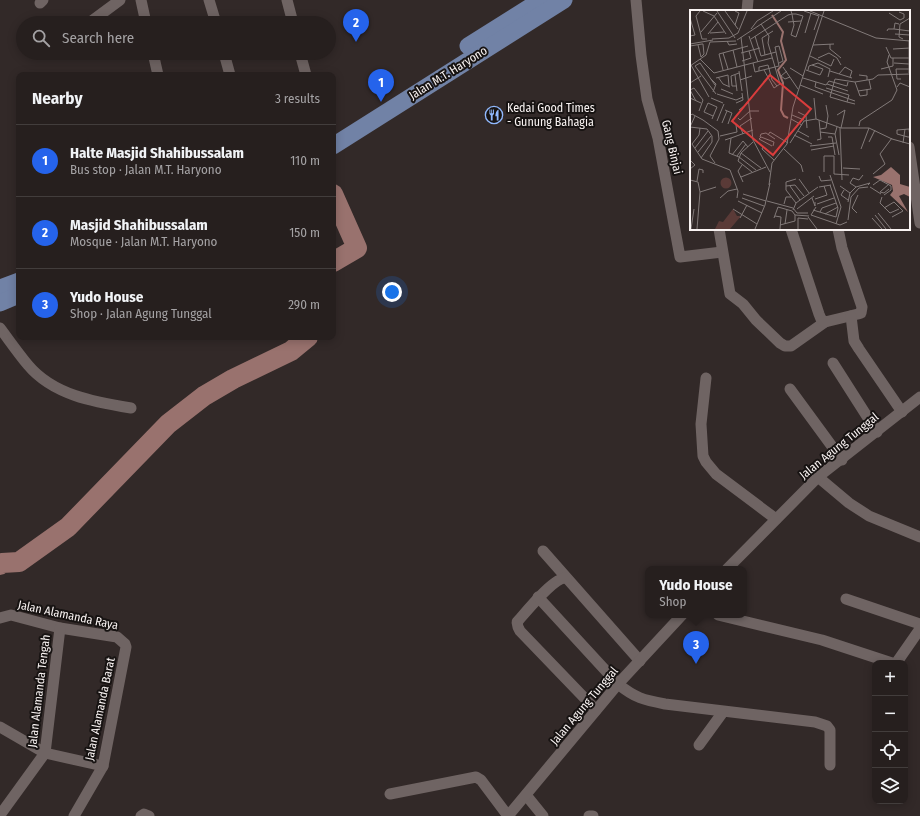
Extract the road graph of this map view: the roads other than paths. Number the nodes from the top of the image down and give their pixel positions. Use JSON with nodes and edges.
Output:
{"nodes":[{"id":1,"x":120,"y":0,"type":"edge"},
{"id":2,"x":141,"y":0,"type":"edge"},
{"id":3,"x":209,"y":0,"type":"edge"},
{"id":4,"x":287,"y":0,"type":"edge"},
{"id":5,"x":541,"y":0,"type":"edge"},
{"id":6,"x":564,"y":0,"type":"edge"},
{"id":7,"x":636,"y":0,"type":"edge"},
{"id":8,"x":748,"y":0,"type":"edge"},
{"id":9,"x":747,"y":10,"type":"edge"},
{"id":10,"x":98,"y":16,"type":"edge"},
{"id":11,"x":144,"y":16,"type":"edge"},
{"id":12,"x":214,"y":16,"type":"edge"},
{"id":13,"x":291,"y":16,"type":"edge"},
{"id":14,"x":155,"y":60,"type":"edge"},
{"id":15,"x":226,"y":60,"type":"edge"},
{"id":16,"x":302,"y":60,"type":"edge"},
{"id":17,"x":157,"y":72,"type":"edge"},
{"id":18,"x":229,"y":72,"type":"edge"},
{"id":19,"x":305,"y":72,"type":"edge"},
{"id":20,"x":336,"y":131,"type":"edge"},
{"id":21,"x":336,"y":144,"type":"edge"},
{"id":22,"x":910,"y":153,"type":"edge"},
{"id":23,"x":918,"y":198,"type":"edge"},
{"id":24,"x":920,"y":223,"type":"edge"},
{"id":25,"x":719,"y":230,"type":"edge"},
{"id":26,"x":791,"y":230,"type":"edge"},
{"id":27,"x":838,"y":230,"type":"edge"},
{"id":28,"x":722,"y":252,"type":"junction"},
{"id":29,"x":16,"y":282,"type":"edge"},
{"id":30,"x":0,"y":288,"type":"edge"},
{"id":31,"x":16,"y":296,"type":"edge"},
{"id":32,"x":0,"y":303,"type":"edge"},
{"id":33,"x":851,"y":316,"type":"junction"},
{"id":34,"x":825,"y":322,"type":"junction"},
{"id":35,"x":0,"y":328,"type":"edge"},
{"id":36,"x":833,"y":363,"type":"dead end"},
{"id":37,"x":706,"y":378,"type":"dead end"},
{"id":38,"x":790,"y":389,"type":"dead end"},
{"id":39,"x":920,"y":397,"type":"edge"},
{"id":40,"x":131,"y":408,"type":"dead end"},
{"id":41,"x":902,"y":412,"type":"junction"},
{"id":42,"x":878,"y":432,"type":"junction"},
{"id":43,"x":842,"y":460,"type":"junction"},
{"id":44,"x":818,"y":477,"type":"junction"},
{"id":45,"x":776,"y":519,"type":"junction"},
{"id":46,"x":920,"y":537,"type":"edge"},
{"id":47,"x":543,"y":551,"type":"dead end"},
{"id":48,"x":730,"y":566,"type":"edge"},
{"id":49,"x":566,"y":578,"type":"junction"},
{"id":50,"x":538,"y":597,"type":"junction"},
{"id":51,"x":846,"y":599,"type":"dead end"},
{"id":52,"x":0,"y":618,"type":"edge"},
{"id":53,"x":679,"y":618,"type":"edge"},
{"id":54,"x":730,"y":618,"type":"edge"},
{"id":55,"x":920,"y":624,"type":"edge"},
{"id":56,"x":60,"y":628,"type":"junction"},
{"id":57,"x":920,"y":629,"type":"edge"},
{"id":58,"x":126,"y":647,"type":"joint"},
{"id":59,"x":885,"y":660,"type":"edge"},
{"id":60,"x":898,"y":660,"type":"edge"},
{"id":61,"x":640,"y":661,"type":"junction"},
{"id":62,"x":618,"y":684,"type":"junction"},
{"id":63,"x":596,"y":710,"type":"junction"},
{"id":64,"x":722,"y":712,"type":"junction"},
{"id":65,"x":0,"y":727,"type":"edge"},
{"id":66,"x":699,"y":745,"type":"dead end"},
{"id":67,"x":45,"y":753,"type":"junction"},
{"id":68,"x":830,"y":765,"type":"dead end"},
{"id":69,"x":103,"y":766,"type":"junction"},
{"id":70,"x":390,"y":794,"type":"dead end"},
{"id":71,"x":526,"y":795,"type":"junction"},
{"id":72,"x":0,"y":816,"type":"edge"},
{"id":73,"x":74,"y":816,"type":"edge"},
{"id":74,"x":141,"y":816,"type":"edge"},
{"id":75,"x":149,"y":816,"type":"edge"},
{"id":76,"x":508,"y":816,"type":"edge"},
{"id":77,"x":543,"y":816,"type":"edge"},
{"id":78,"x":589,"y":816,"type":"edge"},
{"id":79,"x":593,"y":816,"type":"edge"}],
"edges":[{"from":1,"to":10,"type":"street"},
{"from":2,"to":11,"type":"street"},
{"from":3,"to":12,"type":"street"},
{"from":4,"to":13,"type":"street"},
{"from":5,"to":20,"type":"main road","name":"Jalan M.T. Haryono"},
{"from":6,"to":21,"type":"main road","name":"Jalan M.T. Haryono"},
{"from":7,"to":28,"type":"street","name":"Gang Binjai"},
{"from":8,"to":9,"type":"street"},
{"from":14,"to":17,"type":"street"},
{"from":15,"to":18,"type":"street"},
{"from":16,"to":19,"type":"street"},
{"from":22,"to":23,"type":"street"},
{"from":23,"to":24,"type":"street"},
{"from":25,"to":28,"type":"street"},
{"from":26,"to":34,"type":"street"},
{"from":27,"to":33,"type":"street"},
{"from":28,"to":34,"type":"street"},
{"from":29,"to":30,"type":"main road"},
{"from":31,"to":32,"type":"main road"},
{"from":33,"to":34,"type":"street"},
{"from":33,"to":41,"type":"street"},
{"from":35,"to":40,"type":"street"},
{"from":36,"to":42,"type":"street"},
{"from":37,"to":45,"type":"street"},
{"from":38,"to":43,"type":"street"},
{"from":39,"to":41,"type":"street","name":"Jalan Agung Tunggal"},
{"from":41,"to":42,"type":"street","name":"Jalan Agung Tunggal"},
{"from":42,"to":43,"type":"street","name":"Jalan Agung Tunggal"},
{"from":43,"to":44,"type":"street","name":"Jalan Agung Tunggal"},
{"from":44,"to":45,"type":"street","name":"Jalan Agung Tunggal"},
{"from":44,"to":46,"type":"street"},
{"from":45,"to":48,"type":"street","name":"Jalan Agung Tunggal"},
{"from":47,"to":49,"type":"street"},
{"from":49,"to":50,"type":"street"},
{"from":49,"to":61,"type":"street"},
{"from":50,"to":62,"type":"street"},
{"from":50,"to":63,"type":"street"},
{"from":51,"to":55,"type":"street"},
{"from":52,"to":56,"type":"street","name":"Jalan Alamanda Raya"},
{"from":53,"to":61,"type":"street","name":"Jalan Agung Tunggal"},
{"from":54,"to":59,"type":"street"},
{"from":56,"to":58,"type":"street","name":"Jalan Alamanda Raya"},
{"from":56,"to":67,"type":"street","name":"Jalan Alamanda Tengah"},
{"from":57,"to":60,"type":"street"},
{"from":58,"to":69,"type":"street","name":"Jalan Alamanda Barat"},
{"from":61,"to":62,"type":"street","name":"Jalan Agung Tunggal"},
{"from":62,"to":63,"type":"street","name":"Jalan Agung Tunggal"},
{"from":62,"to":64,"type":"street"},
{"from":63,"to":71,"type":"street","name":"Jalan Agung Tunggal"},
{"from":64,"to":66,"type":"street"},
{"from":64,"to":68,"type":"street"},
{"from":65,"to":67,"type":"street"},
{"from":67,"to":69,"type":"street"},
{"from":67,"to":72,"type":"street","name":"Jalan Alamanda Tengah"},
{"from":69,"to":73,"type":"street","name":"Jalan Alamanda Barat"},
{"from":70,"to":76,"type":"street"},
{"from":71,"to":76,"type":"street","name":"Jalan Agung Tunggal"},
{"from":71,"to":77,"type":"street"},
{"from":74,"to":75,"type":"street"},
{"from":78,"to":79,"type":"street"}]}
